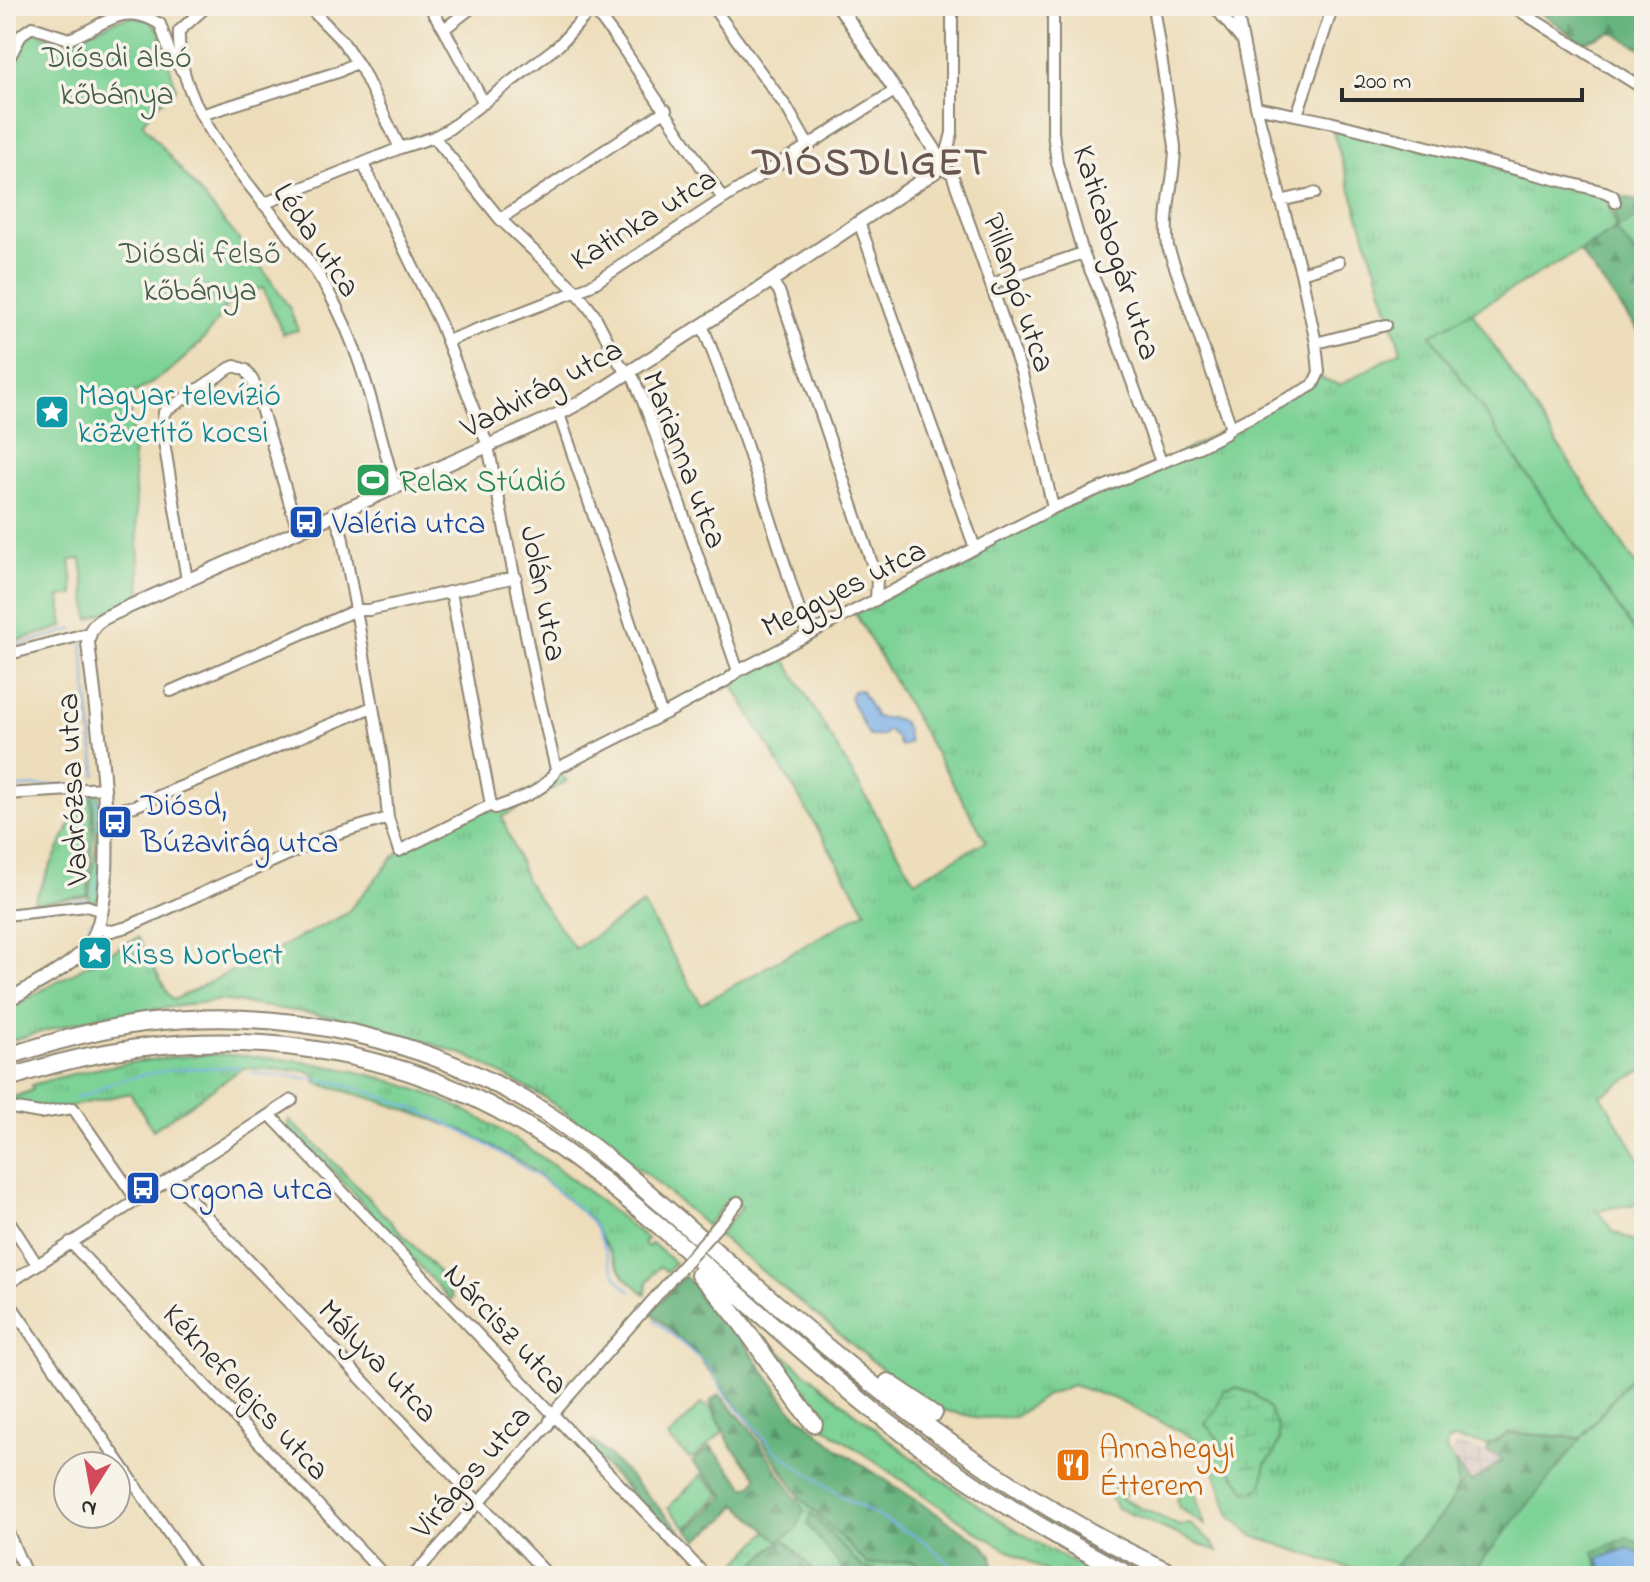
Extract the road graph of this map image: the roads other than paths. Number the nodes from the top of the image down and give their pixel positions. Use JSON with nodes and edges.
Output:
{"nodes":[{"id":1,"x":207,"y":6,"type":"edge"},
{"id":2,"x":308,"y":6,"type":"edge"},
{"id":3,"x":429,"y":6,"type":"edge"},
{"id":4,"x":474,"y":6,"type":"edge"},
{"id":5,"x":712,"y":6,"type":"edge"},
{"id":6,"x":839,"y":6,"type":"edge"},
{"id":7,"x":952,"y":6,"type":"edge"},
{"id":8,"x":1053,"y":6,"type":"edge"},
{"id":9,"x":1153,"y":6,"type":"edge"},
{"id":10,"x":1214,"y":6,"type":"edge"},
{"id":11,"x":1236,"y":6,"type":"edge"},
{"id":12,"x":1333,"y":6,"type":"edge"},
{"id":13,"x":1512,"y":6,"type":"edge"},
{"id":14,"x":593,"y":7,"type":"edge"},
{"id":15,"x":444,"y":29,"type":"junction"},
{"id":16,"x":1241,"y":39,"type":"junction"},
{"id":17,"x":357,"y":62,"type":"junction"},
{"id":18,"x":6,"y":64,"type":"edge"},
{"id":19,"x":184,"y":74,"type":"junction"},
{"id":20,"x":1644,"y":89,"type":"edge"},
{"id":21,"x":896,"y":90,"type":"junction"},
{"id":22,"x":484,"y":103,"type":"junction"},
{"id":23,"x":1256,"y":107,"type":"junction"},
{"id":24,"x":666,"y":110,"type":"junction"},
{"id":25,"x":201,"y":115,"type":"junction"},
{"id":26,"x":1297,"y":115,"type":"junction"},
{"id":27,"x":434,"y":137,"type":"junction"},
{"id":28,"x":808,"y":145,"type":"junction"},
{"id":29,"x":400,"y":148,"type":"junction"},
{"id":30,"x":363,"y":164,"type":"junction"},
{"id":31,"x":938,"y":164,"type":"junction"},
{"id":32,"x":1315,"y":193,"type":"dead end"},
{"id":33,"x":723,"y":199,"type":"junction"},
{"id":34,"x":1280,"y":201,"type":"junction"},
{"id":35,"x":1615,"y":202,"type":"dead end"},
{"id":36,"x":263,"y":204,"type":"junction"},
{"id":37,"x":500,"y":219,"type":"junction"},
{"id":38,"x":859,"y":222,"type":"junction"},
{"id":39,"x":1083,"y":253,"type":"junction"},
{"id":40,"x":1339,"y":262,"type":"dead end"},
{"id":41,"x":1301,"y":273,"type":"junction"},
{"id":42,"x":771,"y":281,"type":"junction"},
{"id":43,"x":992,"y":284,"type":"junction"},
{"id":44,"x":577,"y":292,"type":"junction"},
{"id":45,"x":702,"y":325,"type":"junction"},
{"id":46,"x":1386,"y":325,"type":"dead end"},
{"id":47,"x":447,"y":341,"type":"junction"},
{"id":48,"x":1316,"y":343,"type":"junction"},
{"id":49,"x":628,"y":373,"type":"junction"},
{"id":50,"x":559,"y":414,"type":"junction"},
{"id":51,"x":1231,"y":427,"type":"junction"},
{"id":52,"x":488,"y":446,"type":"junction"},
{"id":53,"x":1161,"y":462,"type":"junction"},
{"id":54,"x":395,"y":487,"type":"junction"},
{"id":55,"x":1053,"y":508,"type":"junction"},
{"id":56,"x":334,"y":514,"type":"junction"},
{"id":57,"x":298,"y":531,"type":"junction"},
{"id":58,"x":975,"y":548,"type":"junction"},
{"id":59,"x":516,"y":577,"type":"junction"},
{"id":60,"x":877,"y":578,"type":"junction"},
{"id":61,"x":187,"y":580,"type":"junction"},
{"id":62,"x":896,"y":590,"type":"junction"},
{"id":63,"x":451,"y":592,"type":"junction"},
{"id":64,"x":876,"y":600,"type":"junction"},
{"id":65,"x":356,"y":610,"type":"junction"},
{"id":66,"x":91,"y":629,"type":"junction"},
{"id":67,"x":807,"y":635,"type":"junction"},
{"id":68,"x":6,"y":655,"type":"edge"},
{"id":69,"x":738,"y":671,"type":"junction"},
{"id":70,"x":171,"y":691,"type":"dead end"},
{"id":71,"x":372,"y":707,"type":"junction"},
{"id":72,"x":661,"y":713,"type":"junction"},
{"id":73,"x":556,"y":769,"type":"junction"},
{"id":74,"x":104,"y":788,"type":"junction"},
{"id":75,"x":6,"y":794,"type":"edge"},
{"id":76,"x":491,"y":805,"type":"junction"},
{"id":77,"x":105,"y":812,"type":"junction"},
{"id":78,"x":388,"y":818,"type":"junction"},
{"id":79,"x":102,"y":911,"type":"junction"},
{"id":80,"x":6,"y":915,"type":"edge"},
{"id":81,"x":97,"y":929,"type":"junction"},
{"id":82,"x":6,"y":1001,"type":"edge"},
{"id":83,"x":6,"y":1057,"type":"edge"},
{"id":84,"x":6,"y":1079,"type":"edge"},
{"id":85,"x":292,"y":1100,"type":"dead end"},
{"id":86,"x":6,"y":1107,"type":"edge"},
{"id":87,"x":271,"y":1116,"type":"junction"},
{"id":88,"x":171,"y":1179,"type":"junction"},
{"id":89,"x":136,"y":1199,"type":"junction"},
{"id":90,"x":738,"y":1202,"type":"dead end"},
{"id":91,"x":6,"y":1216,"type":"edge"},
{"id":92,"x":70,"y":1242,"type":"junction"},
{"id":93,"x":681,"y":1247,"type":"junction"},
{"id":94,"x":36,"y":1263,"type":"junction"},
{"id":95,"x":6,"y":1285,"type":"edge"},
{"id":96,"x":6,"y":1298,"type":"edge"},
{"id":97,"x":831,"y":1350,"type":"junction"},
{"id":98,"x":934,"y":1413,"type":"dead end"},
{"id":99,"x":553,"y":1414,"type":"junction"},
{"id":100,"x":814,"y":1424,"type":"dead end"},
{"id":101,"x":479,"y":1503,"type":"junction"},
{"id":102,"x":6,"y":1528,"type":"edge"},
{"id":103,"x":18,"y":1556,"type":"junction"},
{"id":104,"x":6,"y":1561,"type":"edge"},
{"id":105,"x":27,"y":1576,"type":"edge"},
{"id":106,"x":198,"y":1576,"type":"edge"},
{"id":107,"x":385,"y":1576,"type":"edge"},
{"id":108,"x":413,"y":1576,"type":"edge"},
{"id":109,"x":549,"y":1576,"type":"edge"},
{"id":110,"x":706,"y":1576,"type":"edge"},
{"id":111,"x":1131,"y":1576,"type":"edge"},
{"id":112,"x":1178,"y":1576,"type":"edge"}],
"edges":[{"from":1,"to":19,"type":"street","name":"Léda utca"},
{"from":2,"to":17,"type":"street"},
{"from":3,"to":15,"type":"street"},
{"from":4,"to":15,"type":"street"},
{"from":5,"to":28,"type":"street"},
{"from":6,"to":21,"type":"street"},
{"from":7,"to":31,"type":"street"},
{"from":8,"to":39,"type":"street","name":"Katicabogár utca"},
{"from":9,"to":51,"type":"street"},
{"from":10,"to":16,"type":"street"},
{"from":11,"to":16,"type":"street"},
{"from":12,"to":26,"type":"street"},
{"from":13,"to":20,"type":"street"},
{"from":14,"to":22,"type":"street"},
{"from":14,"to":24,"type":"street"},
{"from":15,"to":22,"type":"street"},
{"from":16,"to":23,"type":"street"},
{"from":17,"to":25,"type":"street"},
{"from":17,"to":29,"type":"street"},
{"from":18,"to":19,"type":"street"},
{"from":19,"to":25,"type":"street","name":"Léda utca"},
{"from":21,"to":28,"type":"street","name":"Katinka utca"},
{"from":21,"to":31,"type":"street"},
{"from":22,"to":27,"type":"street"},
{"from":23,"to":26,"type":"street"},
{"from":23,"to":34,"type":"street"},
{"from":24,"to":33,"type":"street"},
{"from":24,"to":37,"type":"street"},
{"from":25,"to":36,"type":"street","name":"Léda utca"},
{"from":26,"to":35,"type":"street"},
{"from":27,"to":29,"type":"street"},
{"from":27,"to":37,"type":"street","name":"Marianna utca"},
{"from":28,"to":33,"type":"street","name":"Katinka utca"},
{"from":29,"to":30,"type":"street"},
{"from":30,"to":36,"type":"street"},
{"from":30,"to":47,"type":"street","name":"Jolán utca"},
{"from":31,"to":38,"type":"street","name":"Vadvirág utca"},
{"from":31,"to":43,"type":"street","name":"Pillangó utca"},
{"from":32,"to":34,"type":"street"},
{"from":33,"to":44,"type":"street","name":"Katinka utca"},
{"from":34,"to":41,"type":"street"},
{"from":36,"to":54,"type":"street","name":"Léda utca"},
{"from":37,"to":44,"type":"street","name":"Marianna utca"},
{"from":38,"to":42,"type":"street","name":"Vadvirág utca"},
{"from":38,"to":58,"type":"street"},
{"from":39,"to":43,"type":"street"},
{"from":39,"to":53,"type":"street","name":"Katicabogár utca"},
{"from":40,"to":41,"type":"street"},
{"from":41,"to":48,"type":"street"},
{"from":42,"to":45,"type":"street","name":"Vadvirág utca"},
{"from":42,"to":60,"type":"street"},
{"from":43,"to":55,"type":"street","name":"Pillangó utca"},
{"from":44,"to":47,"type":"street","name":"Katinka utca"},
{"from":44,"to":49,"type":"street","name":"Marianna utca"},
{"from":45,"to":49,"type":"street","name":"Vadvirág utca"},
{"from":45,"to":67,"type":"street"},
{"from":46,"to":48,"type":"street"},
{"from":47,"to":52,"type":"street","name":"Jolán utca"},
{"from":48,"to":51,"type":"street","name":"Meggyes utca"},
{"from":49,"to":50,"type":"street","name":"Vadvirág utca"},
{"from":49,"to":69,"type":"street","name":"Marianna utca"},
{"from":50,"to":52,"type":"street","name":"Vadvirág utca"},
{"from":50,"to":72,"type":"street"},
{"from":51,"to":53,"type":"street","name":"Meggyes utca"},
{"from":52,"to":54,"type":"street","name":"Vadvirág utca"},
{"from":52,"to":59,"type":"street","name":"Jolán utca"},
{"from":53,"to":55,"type":"street","name":"Meggyes utca"},
{"from":54,"to":56,"type":"street","name":"Vadvirág utca"},
{"from":55,"to":58,"type":"street","name":"Meggyes utca"},
{"from":56,"to":57,"type":"street","name":"Vadvirág utca"},
{"from":56,"to":65,"type":"street"},
{"from":57,"to":61,"type":"street","name":"Vadvirág utca"},
{"from":57,"to":61,"type":"street"},
{"from":58,"to":62,"type":"street","name":"Meggyes utca"},
{"from":59,"to":63,"type":"street"},
{"from":59,"to":73,"type":"street","name":"Jolán utca"},
{"from":60,"to":62,"type":"street"},
{"from":60,"to":64,"type":"street"},
{"from":61,"to":66,"type":"street","name":"Vadvirág utca"},
{"from":62,"to":64,"type":"street","name":"Meggyes utca"},
{"from":63,"to":65,"type":"street"},
{"from":63,"to":76,"type":"street"},
{"from":64,"to":67,"type":"street","name":"Meggyes utca"},
{"from":65,"to":70,"type":"street"},
{"from":65,"to":71,"type":"street"},
{"from":66,"to":68,"type":"street"},
{"from":66,"to":74,"type":"street","name":"Vadrózsa utca"},
{"from":67,"to":69,"type":"street","name":"Meggyes utca"},
{"from":69,"to":72,"type":"street","name":"Meggyes utca"},
{"from":71,"to":77,"type":"street"},
{"from":71,"to":78,"type":"street"},
{"from":72,"to":73,"type":"street","name":"Meggyes utca"},
{"from":73,"to":76,"type":"street","name":"Meggyes utca"},
{"from":74,"to":75,"type":"street"},
{"from":74,"to":77,"type":"street","name":"Vadrózsa utca"},
{"from":76,"to":78,"type":"street","name":"Meggyes utca"},
{"from":77,"to":79,"type":"street","name":"Vadrózsa utca"},
{"from":78,"to":81,"type":"street"},
{"from":79,"to":80,"type":"street"},
{"from":79,"to":81,"type":"street","name":"Vadrózsa utca"},
{"from":81,"to":82,"type":"street","name":"Vadrózsa utca"},
{"from":83,"to":97,"type":"highway"},
{"from":84,"to":93,"type":"highway"},
{"from":85,"to":87,"type":"street"},
{"from":86,"to":89,"type":"street"},
{"from":87,"to":88,"type":"street"},
{"from":87,"to":99,"type":"street","name":"Nárcisz utca"},
{"from":88,"to":89,"type":"street"},
{"from":88,"to":101,"type":"street","name":"Mályva utca"},
{"from":89,"to":92,"type":"street"},
{"from":90,"to":99,"type":"street","name":"Virágos utca","bridge":true},
{"from":91,"to":94,"type":"street"},
{"from":92,"to":94,"type":"street"},
{"from":92,"to":107,"type":"street","name":"Kéknefelejcs utca"},
{"from":93,"to":100,"type":"highway"},
{"from":93,"to":111,"type":"highway"},
{"from":94,"to":95,"type":"street"},
{"from":96,"to":106,"type":"street"},
{"from":97,"to":98,"type":"highway"},
{"from":97,"to":112,"type":"highway"},
{"from":99,"to":101,"type":"street","name":"Virágos utca"},
{"from":99,"to":110,"type":"street","name":"Nárcisz utca"},
{"from":101,"to":108,"type":"street","name":"Virágos utca"},
{"from":101,"to":109,"type":"street","name":"Mályva utca"},
{"from":102,"to":103,"type":"street"},
{"from":103,"to":104,"type":"street"},
{"from":103,"to":105,"type":"street"}]}
